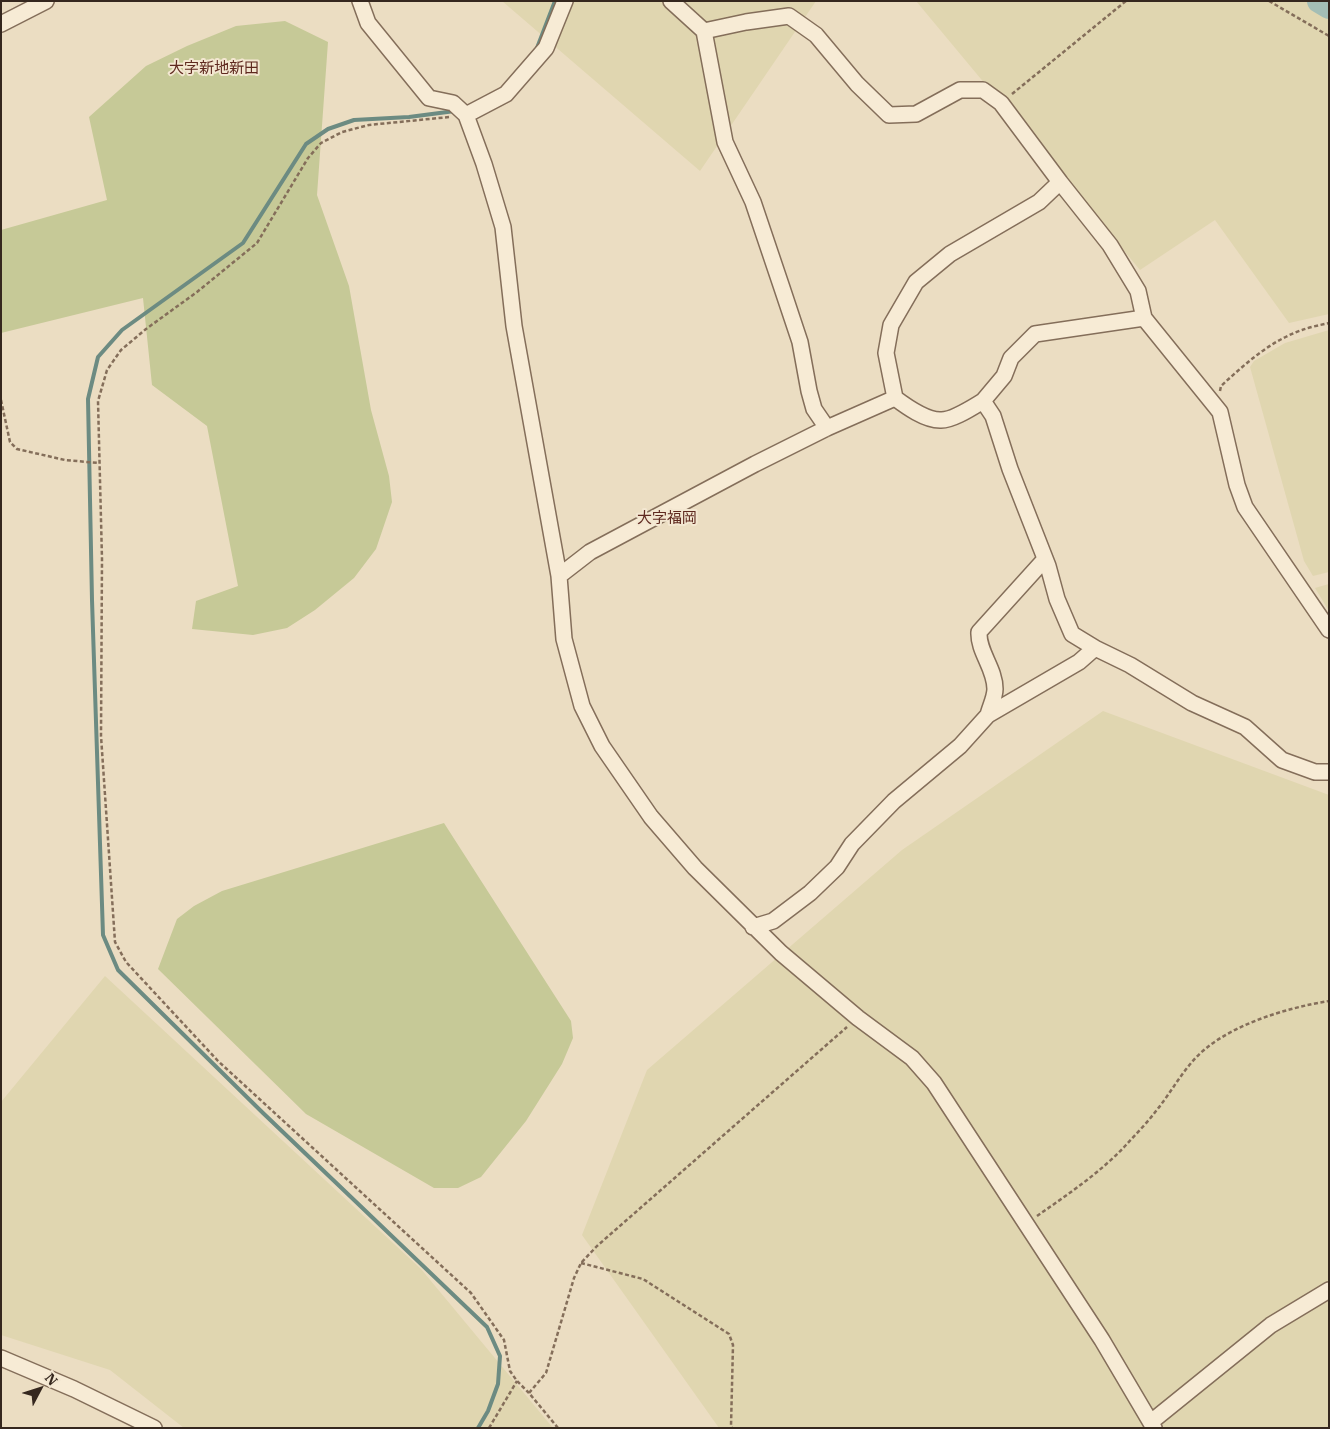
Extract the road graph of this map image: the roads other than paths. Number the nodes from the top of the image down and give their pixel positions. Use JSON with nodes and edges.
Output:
{"nodes":[{"id":1,"x":46,"y":1,"type":"edge"},
{"id":2,"x":360,"y":1,"type":"edge"},
{"id":3,"x":565,"y":1,"type":"edge"},
{"id":4,"x":671,"y":1,"type":"edge"},
{"id":5,"x":1,"y":24,"type":"edge"},
{"id":6,"x":704,"y":31,"type":"junction"},
{"id":7,"x":466,"y":115,"type":"junction"},
{"id":8,"x":1060,"y":182,"type":"junction"},
{"id":9,"x":1144,"y":318,"type":"junction"},
{"id":10,"x":896,"y":398,"type":"junction"},
{"id":11,"x":983,"y":401,"type":"junction"},
{"id":12,"x":828,"y":428,"type":"junction"},
{"id":13,"x":1045,"y":559,"type":"junction"},
{"id":14,"x":559,"y":576,"type":"junction"},
{"id":15,"x":1329,"y":630,"type":"edge"},
{"id":16,"x":1095,"y":648,"type":"junction"},
{"id":17,"x":988,"y":716,"type":"junction"},
{"id":18,"x":1329,"y":772,"type":"edge"},
{"id":19,"x":753,"y":927,"type":"junction"},
{"id":20,"x":1329,"y":1290,"type":"edge"},
{"id":21,"x":1,"y":1358,"type":"edge"},
{"id":22,"x":1152,"y":1425,"type":"edge"},
{"id":23,"x":154,"y":1428,"type":"edge"}],
"edges":[{"from":1,"to":5,"type":"street"},
{"from":2,"to":7,"type":"street"},
{"from":3,"to":7,"type":"street"},
{"from":4,"to":6,"type":"street"},
{"from":6,"to":8,"type":"street"},
{"from":6,"to":12,"type":"street"},
{"from":7,"to":14,"type":"street"},
{"from":8,"to":9,"type":"street"},
{"from":8,"to":10,"type":"street"},
{"from":9,"to":11,"type":"street"},
{"from":9,"to":15,"type":"street"},
{"from":10,"to":11,"type":"street"},
{"from":10,"to":12,"type":"street"},
{"from":11,"to":13,"type":"street"},
{"from":12,"to":14,"type":"street"},
{"from":13,"to":16,"type":"street"},
{"from":13,"to":17,"type":"street"},
{"from":14,"to":19,"type":"street"},
{"from":16,"to":17,"type":"street"},
{"from":16,"to":18,"type":"street"},
{"from":17,"to":19,"type":"street"},
{"from":19,"to":22,"type":"street"},
{"from":20,"to":22,"type":"street"},
{"from":21,"to":23,"type":"street"}]}
